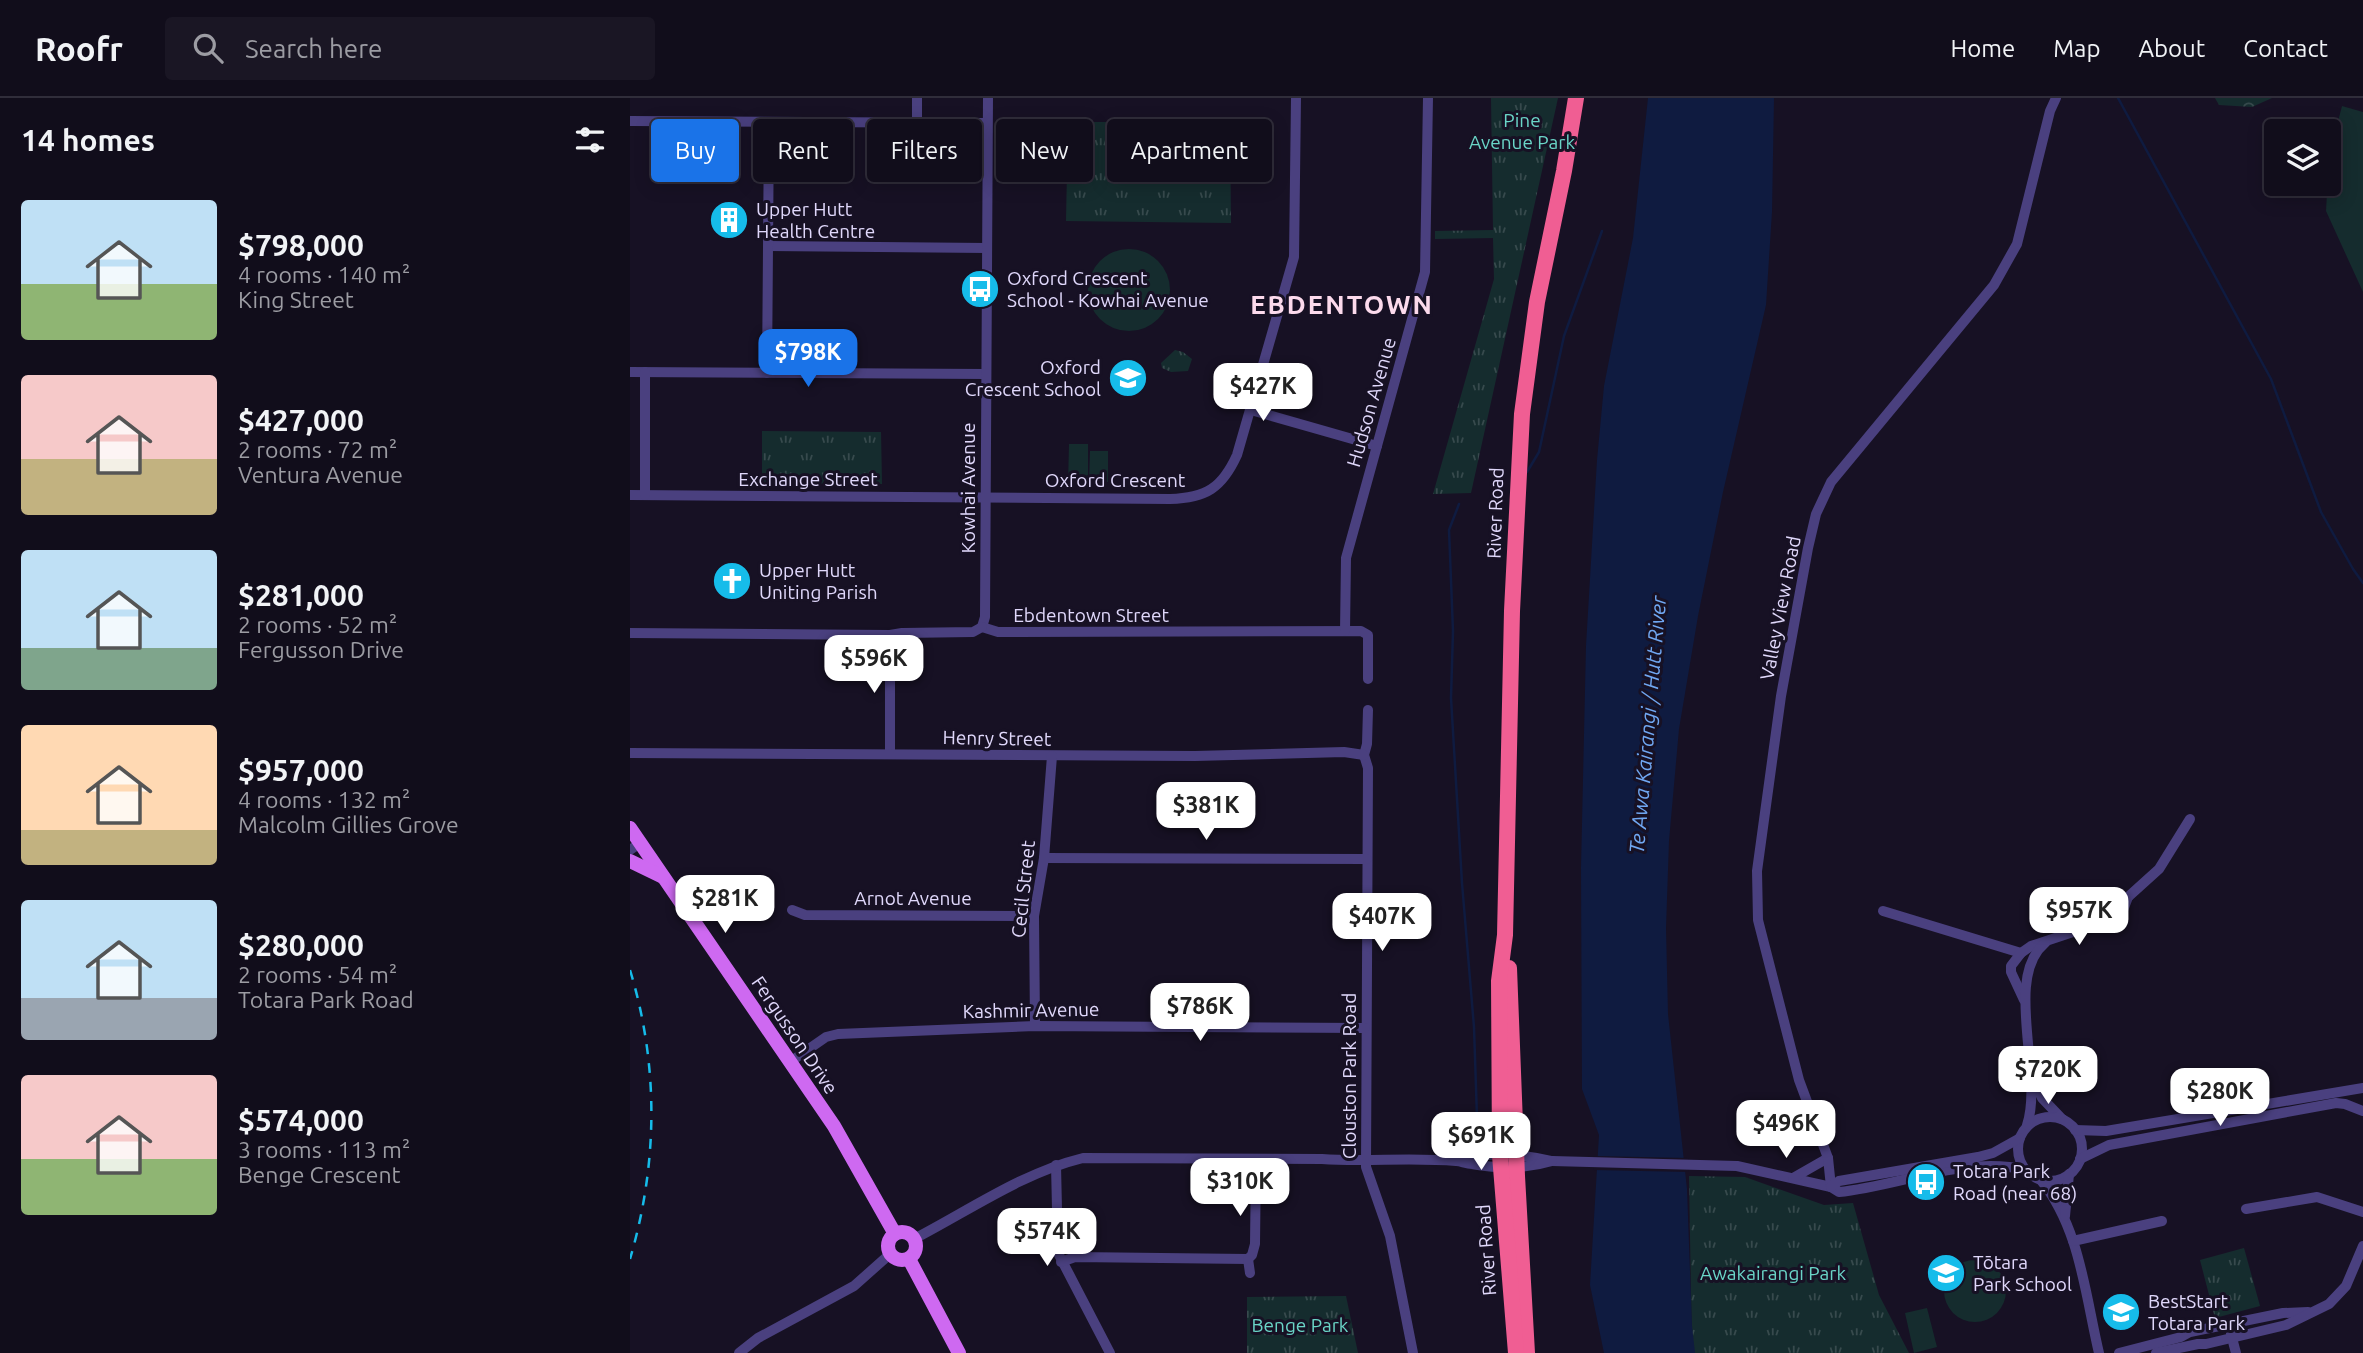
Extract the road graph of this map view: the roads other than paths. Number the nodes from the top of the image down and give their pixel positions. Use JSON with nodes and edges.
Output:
{"nodes":[{"id":1,"x":917,"y":98,"type":"edge"},
{"id":2,"x":988,"y":98,"type":"edge"},
{"id":3,"x":1296,"y":98,"type":"edge"},
{"id":4,"x":1427,"y":98,"type":"edge"},
{"id":5,"x":1576,"y":98,"type":"edge"},
{"id":6,"x":2056,"y":98,"type":"edge"},
{"id":7,"x":917,"y":119,"type":"edge"},
{"id":8,"x":630,"y":121,"type":"edge"},
{"id":9,"x":753,"y":121,"type":"edge"},
{"id":10,"x":982,"y":123,"type":"edge"},
{"id":11,"x":987,"y":123,"type":"junction"},
{"id":12,"x":769,"y":182,"type":"edge"},
{"id":13,"x":768,"y":246,"type":"junction"},
{"id":14,"x":988,"y":248,"type":"junction"},
{"id":15,"x":630,"y":372,"type":"edge"},
{"id":16,"x":645,"y":372,"type":"junction"},
{"id":17,"x":767,"y":373,"type":"junction"},
{"id":18,"x":986,"y":374,"type":"junction"},
{"id":19,"x":1251,"y":410,"type":"junction"},
{"id":20,"x":1377,"y":446,"type":"junction"},
{"id":21,"x":630,"y":495,"type":"edge"},
{"id":22,"x":645,"y":495,"type":"junction"},
{"id":23,"x":986,"y":497,"type":"junction"},
{"id":24,"x":982,"y":627,"type":"junction"},
{"id":25,"x":1345,"y":631,"type":"junction"},
{"id":26,"x":630,"y":633,"type":"edge"},
{"id":27,"x":890,"y":635,"type":"junction"},
{"id":28,"x":1368,"y":680,"type":"dead end"},
{"id":29,"x":1368,"y":710,"type":"dead end"},
{"id":30,"x":630,"y":753,"type":"edge"},
{"id":31,"x":890,"y":754,"type":"junction"},
{"id":32,"x":1364,"y":755,"type":"junction"},
{"id":33,"x":1052,"y":756,"type":"junction"},
{"id":34,"x":2190,"y":819,"type":"dead end"},
{"id":35,"x":633,"y":840,"type":"edge"},
{"id":36,"x":1044,"y":858,"type":"junction"},
{"id":37,"x":1367,"y":859,"type":"junction"},
{"id":38,"x":630,"y":861,"type":"edge"},
{"id":39,"x":664,"y":877,"type":"junction"},
{"id":40,"x":792,"y":910,"type":"dead end"},
{"id":41,"x":1883,"y":911,"type":"dead end"},
{"id":42,"x":1034,"y":916,"type":"junction"},
{"id":43,"x":2045,"y":943,"type":"junction"},
{"id":44,"x":2021,"y":953,"type":"junction"},
{"id":45,"x":2024,"y":1000,"type":"junction"},
{"id":46,"x":1035,"y":1026,"type":"junction"},
{"id":47,"x":1365,"y":1028,"type":"junction"},
{"id":48,"x":790,"y":1062,"type":"junction"},
{"id":49,"x":2032,"y":1077,"type":"junction"},
{"id":50,"x":2363,"y":1088,"type":"edge"},
{"id":51,"x":2363,"y":1111,"type":"edge"},
{"id":52,"x":2062,"y":1119,"type":"junction"},
{"id":53,"x":2075,"y":1130,"type":"junction"},
{"id":54,"x":2023,"y":1133,"type":"junction"},
{"id":55,"x":1828,"y":1158,"type":"junction"},
{"id":56,"x":1256,"y":1159,"type":"junction"},
{"id":57,"x":1366,"y":1159,"type":"junction"},
{"id":58,"x":2080,"y":1159,"type":"junction"},
{"id":59,"x":1508,"y":1161,"type":"junction"},
{"id":60,"x":1056,"y":1165,"type":"junction"},
{"id":61,"x":2026,"y":1170,"type":"junction"},
{"id":62,"x":2069,"y":1174,"type":"junction"},
{"id":63,"x":1793,"y":1178,"type":"junction"},
{"id":64,"x":2039,"y":1179,"type":"junction"},
{"id":65,"x":1831,"y":1186,"type":"junction"},
{"id":66,"x":2246,"y":1209,"type":"dead end"},
{"id":67,"x":2363,"y":1212,"type":"edge"},
{"id":68,"x":2065,"y":1216,"type":"junction"},
{"id":69,"x":2162,"y":1222,"type":"dead end"},
{"id":70,"x":895,"y":1234,"type":"junction"},
{"id":71,"x":914,"y":1239,"type":"junction"},
{"id":72,"x":2073,"y":1241,"type":"junction"},
{"id":73,"x":2363,"y":1246,"type":"edge"},
{"id":74,"x":890,"y":1254,"type":"junction"},
{"id":75,"x":909,"y":1259,"type":"junction"},
{"id":76,"x":1248,"y":1259,"type":"junction"},
{"id":77,"x":1061,"y":1262,"type":"junction"},
{"id":78,"x":1250,"y":1273,"type":"dead end"},
{"id":79,"x":2311,"y":1312,"type":"junction"},
{"id":80,"x":2229,"y":1324,"type":"junction"},
{"id":81,"x":2232,"y":1339,"type":"junction"},
{"id":82,"x":739,"y":1353,"type":"edge"},
{"id":83,"x":960,"y":1353,"type":"edge"},
{"id":84,"x":1110,"y":1353,"type":"edge"},
{"id":85,"x":1413,"y":1353,"type":"edge"},
{"id":86,"x":1516,"y":1353,"type":"edge"},
{"id":87,"x":1527,"y":1353,"type":"edge"},
{"id":88,"x":2099,"y":1353,"type":"edge"},
{"id":89,"x":2119,"y":1353,"type":"edge"},
{"id":90,"x":2156,"y":1353,"type":"edge"},
{"id":91,"x":2236,"y":1353,"type":"edge"}],
"edges":[{"from":1,"to":7,"type":"street"},
{"from":2,"to":11,"type":"street","name":"Kowhai Avenue"},
{"from":3,"to":19,"type":"street","name":"Oxford Crescent"},
{"from":4,"to":20,"type":"street","name":"Hudson Avenue"},
{"from":5,"to":59,"type":"highway","name":"River Road"},
{"from":6,"to":55,"type":"street","name":"Valley View Road"},
{"from":8,"to":9,"type":"street"},
{"from":10,"to":11,"type":"street"},
{"from":11,"to":14,"type":"street","name":"Kowhai Avenue"},
{"from":12,"to":13,"type":"street"},
{"from":13,"to":14,"type":"street"},
{"from":13,"to":17,"type":"street"},
{"from":14,"to":18,"type":"street","name":"Kowhai Avenue"},
{"from":15,"to":16,"type":"street"},
{"from":16,"to":17,"type":"street"},
{"from":16,"to":22,"type":"street"},
{"from":17,"to":18,"type":"street"},
{"from":18,"to":23,"type":"street","name":"Kowhai Avenue"},
{"from":19,"to":20,"type":"street"},
{"from":19,"to":23,"type":"street","name":"Oxford Crescent"},
{"from":20,"to":25,"type":"street","name":"Hudson Avenue"},
{"from":21,"to":22,"type":"street","name":"Exchange Street"},
{"from":22,"to":23,"type":"street","name":"Exchange Street"},
{"from":23,"to":24,"type":"street","name":"Kowhai Avenue"},
{"from":24,"to":25,"type":"street","name":"Ebdentown Street"},
{"from":24,"to":27,"type":"street","name":"Ebdentown Street"},
{"from":25,"to":28,"type":"street"},
{"from":26,"to":27,"type":"street","name":"Ebdentown Street"},
{"from":27,"to":31,"type":"street"},
{"from":29,"to":32,"type":"street","name":"Clouston Park Road"},
{"from":30,"to":31,"type":"street","name":"Henry Street"},
{"from":31,"to":33,"type":"street","name":"Henry Street"},
{"from":32,"to":33,"type":"street","name":"Henry Street"},
{"from":32,"to":37,"type":"street","name":"Clouston Park Road"},
{"from":33,"to":36,"type":"street","name":"Cecil Street"},
{"from":34,"to":43,"type":"street"},
{"from":35,"to":39,"type":"main road","name":"Fergusson Drive"},
{"from":36,"to":37,"type":"street"},
{"from":36,"to":42,"type":"street","name":"Cecil Street"},
{"from":37,"to":47,"type":"street","name":"Clouston Park Road"},
{"from":38,"to":39,"type":"main road"},
{"from":39,"to":48,"type":"main road","name":"Fergusson Drive"},
{"from":40,"to":42,"type":"street","name":"Arnot Avenue"},
{"from":41,"to":44,"type":"street"},
{"from":42,"to":46,"type":"street","name":"Cecil Street"},
{"from":43,"to":44,"type":"street"},
{"from":43,"to":45,"type":"street"},
{"from":44,"to":45,"type":"street"},
{"from":45,"to":49,"type":"street"},
{"from":46,"to":47,"type":"street","name":"Kashmir Avenue"},
{"from":46,"to":48,"type":"street","name":"Kashmir Avenue"},
{"from":47,"to":57,"type":"street","name":"Clouston Park Road"},
{"from":48,"to":70,"type":"main road","name":"Fergusson Drive"},
{"from":49,"to":52,"type":"street"},
{"from":49,"to":54,"type":"street"},
{"from":50,"to":53,"type":"street"},
{"from":51,"to":58,"type":"street"},
{"from":52,"to":53,"type":"street"},
{"from":52,"to":54,"type":"street"},
{"from":53,"to":58,"type":"street"},
{"from":54,"to":61,"type":"street"},
{"from":54,"to":65,"type":"street"},
{"from":55,"to":63,"type":"street"},
{"from":55,"to":65,"type":"street","name":"Valley View Road"},
{"from":56,"to":57,"type":"street"},
{"from":56,"to":60,"type":"street"},
{"from":56,"to":76,"type":"street"},
{"from":57,"to":59,"type":"street"},
{"from":57,"to":85,"type":"street","name":"Clouston Park Road"},
{"from":58,"to":62,"type":"street"},
{"from":59,"to":63,"type":"street"},
{"from":59,"to":86,"type":"highway","name":"River Road"},
{"from":59,"to":87,"type":"highway","name":"River Road"},
{"from":60,"to":71,"type":"street"},
{"from":60,"to":77,"type":"street"},
{"from":61,"to":64,"type":"street"},
{"from":61,"to":65,"type":"street"},
{"from":62,"to":64,"type":"street"},
{"from":62,"to":68,"type":"street"},
{"from":63,"to":65,"type":"street"},
{"from":64,"to":68,"type":"street"},
{"from":66,"to":67,"type":"street"},
{"from":68,"to":72,"type":"street"},
{"from":69,"to":72,"type":"street"},
{"from":70,"to":71,"type":"main road"},
{"from":70,"to":74,"type":"main road"},
{"from":71,"to":75,"type":"main road"},
{"from":72,"to":88,"type":"street"},
{"from":73,"to":79,"type":"street"},
{"from":74,"to":75,"type":"main road"},
{"from":74,"to":82,"type":"street"},
{"from":75,"to":83,"type":"main road"},
{"from":76,"to":77,"type":"street"},
{"from":76,"to":78,"type":"street"},
{"from":77,"to":84,"type":"street"},
{"from":79,"to":80,"type":"street"},
{"from":79,"to":81,"type":"street"},
{"from":80,"to":81,"type":"street"},
{"from":80,"to":89,"type":"street"},
{"from":81,"to":90,"type":"street"},
{"from":81,"to":91,"type":"street"}]}
